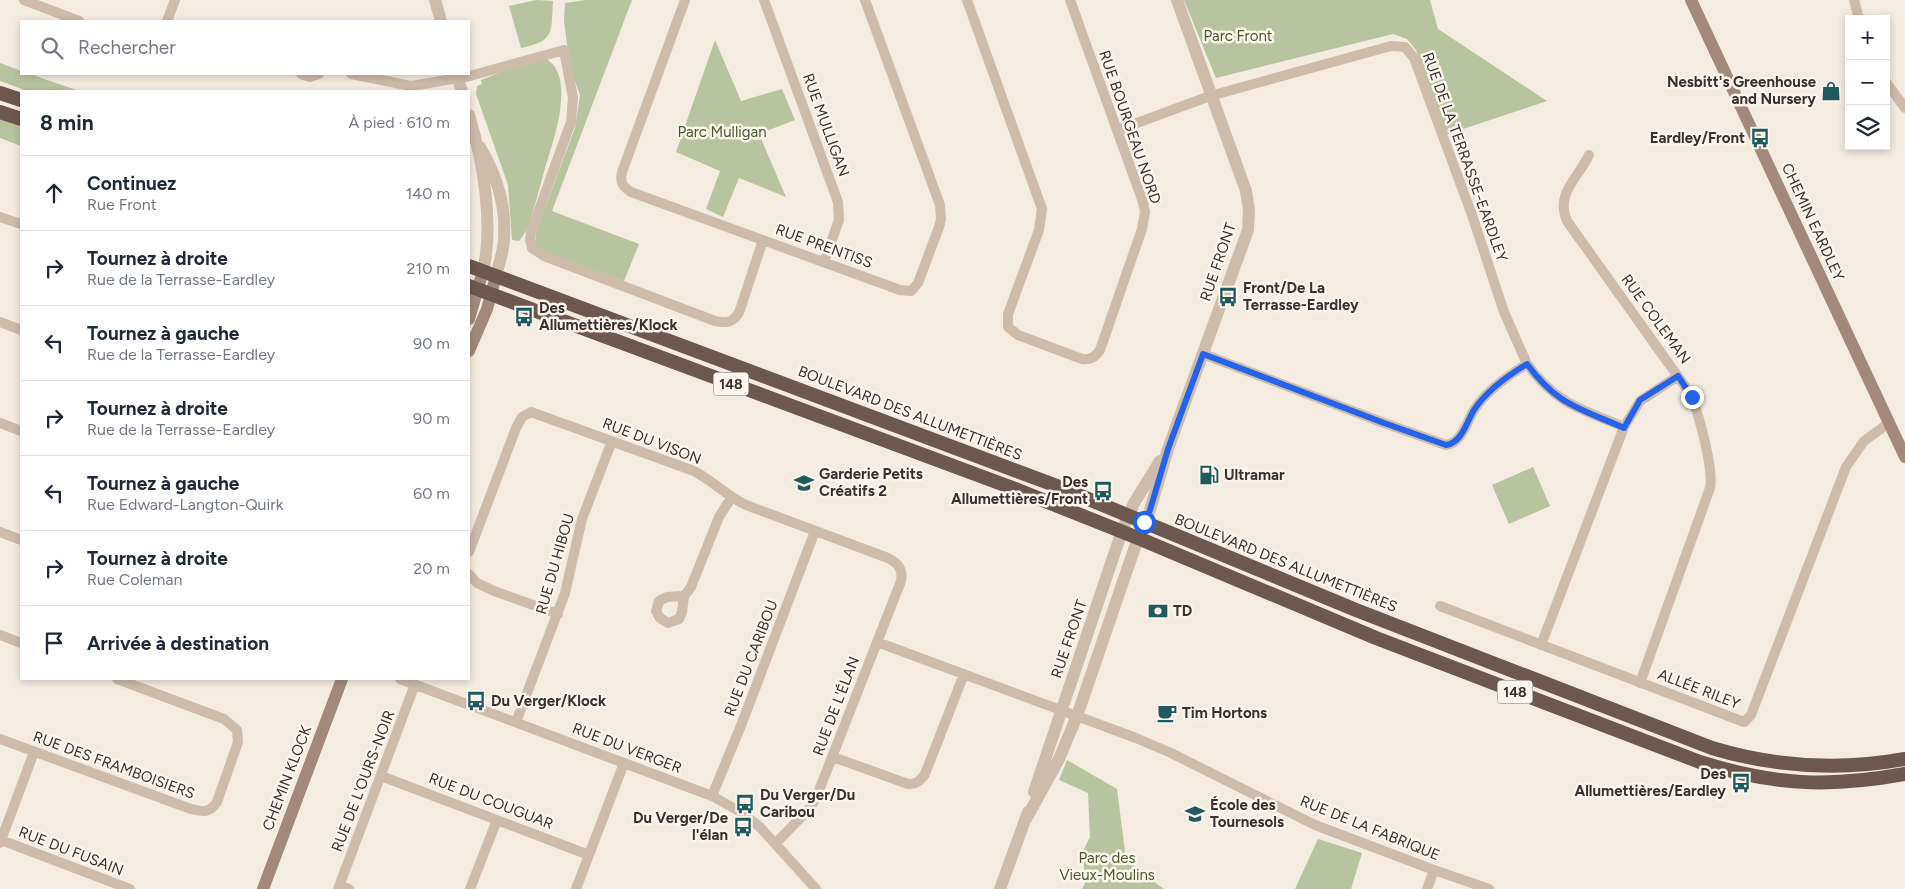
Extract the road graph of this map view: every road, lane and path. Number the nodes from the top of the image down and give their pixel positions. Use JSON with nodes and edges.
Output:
{"nodes":[{"id":1,"x":24,"y":0,"type":"edge"},
{"id":2,"x":175,"y":0,"type":"edge"},
{"id":3,"x":435,"y":0,"type":"edge"},
{"id":4,"x":685,"y":0,"type":"edge"},
{"id":5,"x":764,"y":0,"type":"edge"},
{"id":6,"x":865,"y":0,"type":"edge"},
{"id":7,"x":967,"y":0,"type":"edge"},
{"id":8,"x":1070,"y":0,"type":"edge"},
{"id":9,"x":1177,"y":0,"type":"edge"},
{"id":10,"x":1691,"y":0,"type":"edge"},
{"id":11,"x":1854,"y":0,"type":"edge"},
{"id":12,"x":1858,"y":15,"type":"edge"},
{"id":13,"x":76,"y":20,"type":"edge"},
{"id":14,"x":167,"y":20,"type":"edge"},
{"id":15,"x":441,"y":20,"type":"edge"},
{"id":16,"x":470,"y":73,"type":"edge"},
{"id":17,"x":304,"y":75,"type":"edge"},
{"id":18,"x":316,"y":75,"type":"edge"},
{"id":19,"x":356,"y":75,"type":"edge"},
{"id":20,"x":457,"y":76,"type":"edge"},
{"id":21,"x":1890,"y":87,"type":"edge"},
{"id":22,"x":462,"y":90,"type":"edge"},
{"id":23,"x":0,"y":93,"type":"edge"},
{"id":24,"x":1210,"y":96,"type":"junction"},
{"id":25,"x":20,"y":100,"type":"edge"},
{"id":26,"x":1905,"y":108,"type":"edge"},
{"id":27,"x":0,"y":112,"type":"edge"},
{"id":28,"x":470,"y":118,"type":"edge"},
{"id":29,"x":20,"y":119,"type":"edge"},
{"id":30,"x":1118,"y":130,"type":"junction"},
{"id":31,"x":1589,"y":155,"type":"dead end"},
{"id":32,"x":0,"y":217,"type":"edge"},
{"id":33,"x":20,"y":224,"type":"edge"},
{"id":34,"x":763,"y":240,"type":"junction"},
{"id":35,"x":824,"y":262,"type":"junction"},
{"id":36,"x":470,"y":266,"type":"edge"},
{"id":37,"x":490,"y":274,"type":"junction"},
{"id":38,"x":480,"y":290,"type":"edge"},
{"id":39,"x":470,"y":316,"type":"edge"},
{"id":40,"x":0,"y":322,"type":"edge"},
{"id":41,"x":20,"y":330,"type":"edge"},
{"id":42,"x":470,"y":345,"type":"edge"},
{"id":43,"x":1203,"y":354,"type":"junction"},
{"id":44,"x":1527,"y":364,"type":"junction"},
{"id":45,"x":1678,"y":376,"type":"junction"},
{"id":46,"x":0,"y":423,"type":"edge"},
{"id":47,"x":1889,"y":423,"type":"junction"},
{"id":48,"x":1624,"y":428,"type":"junction"},
{"id":49,"x":20,"y":431,"type":"edge"},
{"id":50,"x":1901,"y":438,"type":"edge"},
{"id":51,"x":612,"y":441,"type":"junction"},
{"id":52,"x":1168,"y":449,"type":"junction"},
{"id":53,"x":1905,"y":457,"type":"edge"},
{"id":54,"x":731,"y":498,"type":"junction"},
{"id":55,"x":1129,"y":516,"type":"junction"},
{"id":56,"x":1144,"y":522,"type":"junction"},
{"id":57,"x":815,"y":531,"type":"junction"},
{"id":58,"x":0,"y":532,"type":"edge"},
{"id":59,"x":1122,"y":532,"type":"junction"},
{"id":60,"x":1138,"y":538,"type":"junction"},
{"id":61,"x":20,"y":540,"type":"edge"},
{"id":62,"x":470,"y":549,"type":"edge"},
{"id":63,"x":900,"y":568,"type":"joint"},
{"id":64,"x":470,"y":575,"type":"edge"},
{"id":65,"x":684,"y":596,"type":"dead end"},
{"id":66,"x":1440,"y":606,"type":"dead end"},
{"id":67,"x":558,"y":614,"type":"junction"},
{"id":68,"x":0,"y":636,"type":"edge"},
{"id":69,"x":877,"y":642,"type":"junction"},
{"id":70,"x":20,"y":643,"type":"edge"},
{"id":71,"x":1541,"y":645,"type":"junction"},
{"id":72,"x":964,"y":674,"type":"junction"},
{"id":73,"x":120,"y":680,"type":"edge"},
{"id":74,"x":342,"y":680,"type":"edge"},
{"id":75,"x":403,"y":680,"type":"edge"},
{"id":76,"x":1640,"y":682,"type":"junction"},
{"id":77,"x":415,"y":684,"type":"junction"},
{"id":78,"x":1062,"y":711,"type":"junction"},
{"id":79,"x":1077,"y":716,"type":"junction"},
{"id":80,"x":516,"y":722,"type":"junction"},
{"id":81,"x":0,"y":739,"type":"edge"},
{"id":82,"x":34,"y":752,"type":"junction"},
{"id":83,"x":833,"y":757,"type":"junction"},
{"id":84,"x":1905,"y":759,"type":"edge"},
{"id":85,"x":624,"y":763,"type":"junction"},
{"id":86,"x":1905,"y":774,"type":"edge"},
{"id":87,"x":382,"y":776,"type":"junction"},
{"id":88,"x":712,"y":796,"type":"junction"},
{"id":89,"x":1026,"y":819,"type":"junction"},
{"id":90,"x":497,"y":820,"type":"junction"},
{"id":91,"x":0,"y":842,"type":"edge"},
{"id":92,"x":776,"y":843,"type":"junction"},
{"id":93,"x":589,"y":855,"type":"junction"},
{"id":94,"x":1434,"y":870,"type":"junction"},
{"id":95,"x":342,"y":888,"type":"edge"},
{"id":96,"x":130,"y":889,"type":"edge"},
{"id":97,"x":263,"y":889,"type":"edge"},
{"id":98,"x":470,"y":889,"type":"edge"},
{"id":99,"x":576,"y":889,"type":"edge"},
{"id":100,"x":816,"y":889,"type":"edge"},
{"id":101,"x":1000,"y":889,"type":"edge"},
{"id":102,"x":1427,"y":889,"type":"edge"},
{"id":103,"x":1489,"y":889,"type":"edge"}],
"edges":[{"from":1,"to":13,"type":"street"},
{"from":2,"to":14,"type":"street"},
{"from":3,"to":15,"type":"street"},
{"from":4,"to":34,"type":"street","name":"RUE PRENTISS"},
{"from":5,"to":35,"type":"street","name":"RUE MULLIGAN"},
{"from":6,"to":35,"type":"street","name":"RUE PRENTISS"},
{"from":7,"to":30,"type":"street","name":"RUE BOURGEAU NORD"},
{"from":8,"to":30,"type":"street","name":"RUE BOURGEAU NORD"},
{"from":9,"to":24,"type":"street","name":"RUE FRONT"},
{"from":10,"to":47,"type":"main road","name":"CHEMIN EARDLEY"},
{"from":11,"to":12,"type":"street"},
{"from":16,"to":34,"type":"street"},
{"from":17,"to":18,"type":"street"},
{"from":19,"to":20,"type":"street"},
{"from":20,"to":22,"type":"street"},
{"from":21,"to":26,"type":"street"},
{"from":23,"to":25,"type":"highway"},
{"from":24,"to":30,"type":"street","name":"RUE DE LA TERRASSE-EARDLEY"},
{"from":24,"to":43,"type":"street","name":"RUE FRONT"},
{"from":24,"to":44,"type":"street","name":"RUE DE LA TERRASSE-EARDLEY"},
{"from":27,"to":29,"type":"highway"},
{"from":28,"to":37,"type":"street"},
{"from":31,"to":45,"type":"street","name":"RUE COLEMAN"},
{"from":32,"to":33,"type":"street"},
{"from":34,"to":35,"type":"street","name":"RUE PRENTISS"},
{"from":36,"to":37,"type":"highway","name":"BOULEVARD DES ALLUMETTIÈRES","number":"148"},
{"from":37,"to":38,"type":"main road"},
{"from":37,"to":55,"type":"highway","name":"BOULEVARD DES ALLUMETTIÈRES","number":"148"},
{"from":38,"to":39,"type":"main road"},
{"from":38,"to":42,"type":"main road"},
{"from":38,"to":59,"type":"highway","number":"148"},
{"from":40,"to":41,"type":"street"},
{"from":43,"to":44,"type":"street"},
{"from":43,"to":52,"type":"street","name":"RUE FRONT"},
{"from":44,"to":48,"type":"street","name":"RUE DE LA TERRASSE-EARDLEY"},
{"from":45,"to":48,"type":"street"},
{"from":45,"to":76,"type":"street","name":"RUE COLEMAN"},
{"from":46,"to":49,"type":"street"},
{"from":47,"to":50,"type":"main road","name":"CHEMIN EARDLEY"},
{"from":47,"to":76,"type":"street","name":"ALLÉE RILEY"},
{"from":48,"to":71,"type":"street"},
{"from":50,"to":53,"type":"main road","name":"CHEMIN EARDLEY"},
{"from":51,"to":54,"type":"street","name":"RUE DU VISON"},
{"from":51,"to":62,"type":"street","name":"RUE DU VISON"},
{"from":51,"to":67,"type":"street","name":"RUE DU HIBOU"},
{"from":52,"to":55,"type":"street","name":"RUE FRONT"},
{"from":52,"to":56,"type":"street","name":"RUE FRONT"},
{"from":54,"to":57,"type":"street","name":"RUE DU VISON"},
{"from":54,"to":65,"type":"street"},
{"from":55,"to":56,"type":"highway","name":"BOULEVARD DES ALLUMETTIÈRES","number":"148"},
{"from":55,"to":59,"type":"street","name":"RUE FRONT"},
{"from":56,"to":60,"type":"street","name":"RUE FRONT"},
{"from":56,"to":84,"type":"highway","name":"BOULEVARD DES ALLUMETTIÈRES","number":"148"},
{"from":57,"to":63,"type":"street","name":"RUE DU VISON"},
{"from":57,"to":88,"type":"street","name":"RUE DU CARIBOU"},
{"from":58,"to":61,"type":"street"},
{"from":59,"to":60,"type":"highway","number":"148"},
{"from":59,"to":78,"type":"street","name":"RUE FRONT"},
{"from":60,"to":79,"type":"street","name":"RUE FRONT"},
{"from":60,"to":86,"type":"highway","number":"148"},
{"from":63,"to":69,"type":"street","name":"RUE DE L'ÉLAN"},
{"from":64,"to":67,"type":"street"},
{"from":66,"to":71,"type":"street","name":"ALLÉE RILEY"},
{"from":67,"to":80,"type":"street","name":"RUE DU HIBOU"},
{"from":68,"to":70,"type":"street"},
{"from":69,"to":72,"type":"street","name":"RUE DE LA FABRIQUE"},
{"from":69,"to":83,"type":"street","name":"RUE DE L'ÉLAN"},
{"from":71,"to":76,"type":"street","name":"ALLÉE RILEY"},
{"from":72,"to":78,"type":"street","name":"RUE DE LA FABRIQUE"},
{"from":72,"to":83,"type":"street"},
{"from":73,"to":82,"type":"street","name":"RUE DES FRAMBOISIERS"},
{"from":74,"to":97,"type":"main road","name":"CHEMIN KLOCK"},
{"from":75,"to":77,"type":"street","name":"RUE DU VERGER"},
{"from":77,"to":80,"type":"street","name":"RUE DU VERGER"},
{"from":77,"to":87,"type":"street","name":"RUE DE L'OURS-NOIR"},
{"from":78,"to":79,"type":"street","name":"RUE DE LA FABRIQUE"},
{"from":78,"to":89,"type":"street","name":"RUE FRONT"},
{"from":79,"to":89,"type":"street","name":"RUE FRONT"},
{"from":79,"to":94,"type":"street","name":"RUE DE LA FABRIQUE"},
{"from":80,"to":85,"type":"street","name":"RUE DU VERGER"},
{"from":81,"to":82,"type":"street","name":"RUE DES FRAMBOISIERS"},
{"from":82,"to":91,"type":"street"},
{"from":83,"to":92,"type":"street","name":"RUE DE L'ÉLAN"},
{"from":85,"to":88,"type":"street","name":"RUE DU VERGER"},
{"from":85,"to":93,"type":"street"},
{"from":87,"to":90,"type":"street","name":"RUE DU COUGUAR"},
{"from":87,"to":95,"type":"street","name":"RUE DE L'OURS-NOIR"},
{"from":88,"to":92,"type":"street","name":"RUE DU VERGER"},
{"from":89,"to":101,"type":"street","name":"RUE FRONT"},
{"from":90,"to":93,"type":"street","name":"RUE DU COUGUAR"},
{"from":90,"to":98,"type":"street"},
{"from":91,"to":96,"type":"street","name":"RUE DU FUSAIN"},
{"from":92,"to":100,"type":"street","name":"RUE DU VERGER"},
{"from":93,"to":99,"type":"street"},
{"from":94,"to":102,"type":"street"},
{"from":94,"to":103,"type":"street","name":"RUE DE LA FABRIQUE"}]}
